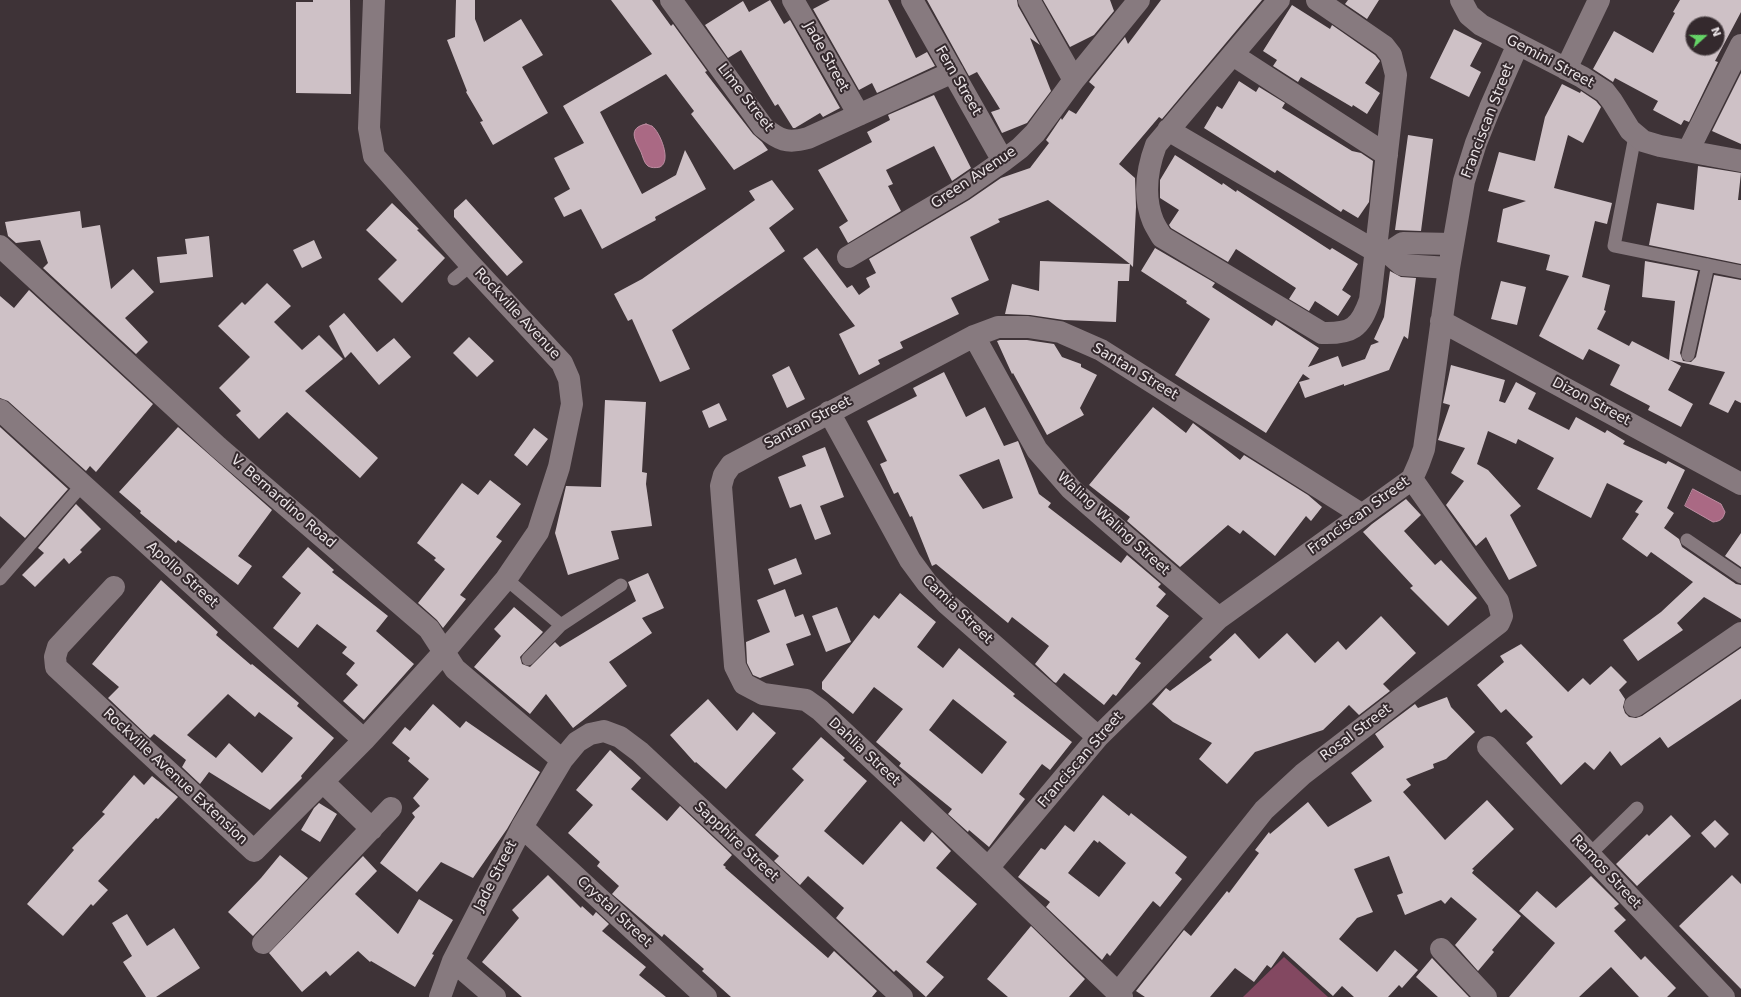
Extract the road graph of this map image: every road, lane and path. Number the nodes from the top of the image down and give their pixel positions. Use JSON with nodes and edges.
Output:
{"nodes":[{"id":1,"x":374,"y":0,"type":"edge"},
{"id":2,"x":671,"y":0,"type":"edge"},
{"id":3,"x":793,"y":0,"type":"edge"},
{"id":4,"x":912,"y":0,"type":"edge"},
{"id":5,"x":1029,"y":0,"type":"edge"},
{"id":6,"x":1139,"y":0,"type":"edge"},
{"id":7,"x":1279,"y":0,"type":"edge"},
{"id":8,"x":1317,"y":0,"type":"edge"},
{"id":9,"x":1600,"y":0,"type":"edge"},
{"id":10,"x":1463,"y":5,"type":"edge"},
{"id":11,"x":1518,"y":44,"type":"junction"},
{"id":12,"x":1741,"y":45,"type":"edge"},
{"id":13,"x":1233,"y":55,"type":"junction"},
{"id":14,"x":1566,"y":69,"type":"junction"},
{"id":15,"x":953,"y":72,"type":"junction"},
{"id":16,"x":1074,"y":80,"type":"junction"},
{"id":17,"x":859,"y":115,"type":"junction"},
{"id":18,"x":1168,"y":130,"type":"junction"},
{"id":19,"x":1635,"y":136,"type":"junction"},
{"id":20,"x":1688,"y":151,"type":"junction"},
{"id":21,"x":1387,"y":155,"type":"junction"},
{"id":22,"x":1004,"y":161,"type":"junction"},
{"id":23,"x":1741,"y":161,"type":"edge"},
{"id":24,"x":1452,"y":244,"type":"junction"},
{"id":25,"x":0,"y":246,"type":"edge"},
{"id":26,"x":1382,"y":253,"type":"junction"},
{"id":27,"x":848,"y":257,"type":"dead end"},
{"id":28,"x":471,"y":265,"type":"junction"},
{"id":29,"x":1708,"y":265,"type":"junction"},
{"id":30,"x":1449,"y":268,"type":"junction"},
{"id":31,"x":1741,"y":272,"type":"edge"},
{"id":32,"x":454,"y":279,"type":"dead end"},
{"id":33,"x":1442,"y":321,"type":"junction"},
{"id":34,"x":974,"y":336,"type":"junction"},
{"id":35,"x":1688,"y":355,"type":"dead end"},
{"id":36,"x":0,"y":410,"type":"edge"},
{"id":37,"x":829,"y":412,"type":"junction"},
{"id":38,"x":724,"y":475,"type":"joint"},
{"id":39,"x":1412,"y":479,"type":"junction"},
{"id":40,"x":83,"y":484,"type":"junction"},
{"id":41,"x":1741,"y":484,"type":"edge"},
{"id":42,"x":1362,"y":514,"type":"junction"},
{"id":43,"x":1687,"y":540,"type":"dead end"},
{"id":44,"x":1741,"y":576,"type":"edge"},
{"id":45,"x":0,"y":579,"type":"edge"},
{"id":46,"x":506,"y":579,"type":"junction"},
{"id":47,"x":621,"y":585,"type":"dead end"},
{"id":48,"x":114,"y":587,"type":"dead end"},
{"id":49,"x":1219,"y":618,"type":"junction"},
{"id":50,"x":561,"y":625,"type":"junction"},
{"id":51,"x":1741,"y":633,"type":"edge"},
{"id":52,"x":444,"y":652,"type":"junction"},
{"id":53,"x":528,"y":659,"type":"dead end"},
{"id":54,"x":1635,"y":706,"type":"dead end"},
{"id":55,"x":1098,"y":737,"type":"junction"},
{"id":56,"x":364,"y":740,"type":"junction"},
{"id":57,"x":1488,"y":747,"type":"dead end"},
{"id":58,"x":562,"y":760,"type":"junction"},
{"id":59,"x":323,"y":782,"type":"junction"},
{"id":60,"x":391,"y":808,"type":"dead end"},
{"id":61,"x":1637,"y":808,"type":"dead end"},
{"id":62,"x":522,"y":827,"type":"junction"},
{"id":63,"x":372,"y":829,"type":"junction"},
{"id":64,"x":1590,"y":854,"type":"junction"},
{"id":65,"x":988,"y":868,"type":"junction"},
{"id":66,"x":263,"y":943,"type":"dead end"},
{"id":67,"x":1441,"y":949,"type":"dead end"},
{"id":68,"x":453,"y":961,"type":"junction"},
{"id":69,"x":1120,"y":995,"type":"edge"},
{"id":70,"x":440,"y":997,"type":"edge"},
{"id":71,"x":495,"y":997,"type":"edge"},
{"id":72,"x":706,"y":997,"type":"edge"},
{"id":73,"x":902,"y":997,"type":"edge"},
{"id":74,"x":1486,"y":997,"type":"edge"},
{"id":75,"x":1724,"y":997,"type":"edge"}],
"edges":[{"from":1,"to":28,"type":"street","name":"Rockville Avenue"},
{"from":2,"to":17,"type":"street","name":"Lime Street"},
{"from":3,"to":17,"type":"street","name":"Jade Street"},
{"from":4,"to":15,"type":"street","name":"Fern Street"},
{"from":5,"to":16,"type":"street"},
{"from":6,"to":16,"type":"street","name":"Green Avenue"},
{"from":7,"to":13,"type":"street"},
{"from":8,"to":21,"type":"street"},
{"from":9,"to":14,"type":"street"},
{"from":10,"to":11,"type":"street","name":"Gemini Street"},
{"from":11,"to":14,"type":"street","name":"Gemini Street"},
{"from":11,"to":24,"type":"street","name":"Franciscan Street"},
{"from":12,"to":20,"type":"street"},
{"from":13,"to":18,"type":"street"},
{"from":13,"to":21,"type":"street"},
{"from":14,"to":19,"type":"street","name":"Gemini Street"},
{"from":15,"to":17,"type":"street","name":"Lime Street"},
{"from":15,"to":22,"type":"street","name":"Fern Street"},
{"from":16,"to":22,"type":"street","name":"Green Avenue"},
{"from":18,"to":26,"type":"street"},
{"from":18,"to":26,"type":"street"},
{"from":19,"to":20,"type":"street"},
{"from":19,"to":29,"type":"lane"},
{"from":20,"to":23,"type":"street"},
{"from":21,"to":26,"type":"street"},
{"from":22,"to":27,"type":"street","name":"Green Avenue"},
{"from":24,"to":26,"type":"street"},
{"from":24,"to":30,"type":"street","name":"Franciscan Street"},
{"from":25,"to":52,"type":"street","name":"V. Bernardino Road"},
{"from":26,"to":30,"type":"street"},
{"from":28,"to":32,"type":"lane"},
{"from":28,"to":46,"type":"street","name":"Rockville Avenue"},
{"from":29,"to":31,"type":"lane"},
{"from":29,"to":35,"type":"lane"},
{"from":30,"to":33,"type":"street","name":"Franciscan Street"},
{"from":33,"to":39,"type":"street","name":"Franciscan Street"},
{"from":33,"to":41,"type":"street","name":"Dizon Street"},
{"from":34,"to":37,"type":"street","name":"Santan Street"},
{"from":34,"to":42,"type":"street","name":"Santan Street"},
{"from":34,"to":49,"type":"street","name":"Waling Waling Street"},
{"from":36,"to":40,"type":"street","name":"Apollo Street"},
{"from":37,"to":38,"type":"street","name":"Santan Street"},
{"from":37,"to":55,"type":"street","name":"Camia Street"},
{"from":38,"to":65,"type":"street","name":"Dahlia Street"},
{"from":39,"to":42,"type":"street","name":"Franciscan Street"},
{"from":39,"to":69,"type":"street","name":"Rosal Street"},
{"from":40,"to":45,"type":"lane"},
{"from":40,"to":56,"type":"street","name":"Apollo Street"},
{"from":42,"to":49,"type":"street","name":"Franciscan Street"},
{"from":43,"to":44,"type":"lane"},
{"from":46,"to":50,"type":"lane"},
{"from":46,"to":52,"type":"street","name":"Rockville Avenue"},
{"from":47,"to":50,"type":"lane"},
{"from":48,"to":59,"type":"street","name":"Rockville Avenue Extension"},
{"from":49,"to":55,"type":"street","name":"Franciscan Street"},
{"from":50,"to":53,"type":"lane"},
{"from":51,"to":54,"type":"street"},
{"from":52,"to":56,"type":"street","name":"Rockville Avenue Extension"},
{"from":52,"to":58,"type":"street","name":"V. Bernardino Road"},
{"from":55,"to":65,"type":"street","name":"Franciscan Street"},
{"from":56,"to":59,"type":"street","name":"Rockville Avenue Extension"},
{"from":57,"to":64,"type":"street","name":"Ramos Street"},
{"from":58,"to":62,"type":"street","name":"Jade Street"},
{"from":58,"to":73,"type":"street","name":"Sapphire Street"},
{"from":59,"to":63,"type":"street"},
{"from":60,"to":63,"type":"street"},
{"from":61,"to":64,"type":"lane"},
{"from":62,"to":68,"type":"street","name":"Jade Street"},
{"from":62,"to":72,"type":"street","name":"Crystal Street"},
{"from":63,"to":66,"type":"street"},
{"from":64,"to":75,"type":"street","name":"Ramos Street"},
{"from":65,"to":69,"type":"street","name":"Dahlia Street"},
{"from":67,"to":74,"type":"street"},
{"from":68,"to":70,"type":"street","name":"Jade Street"},
{"from":68,"to":71,"type":"street"}]}
